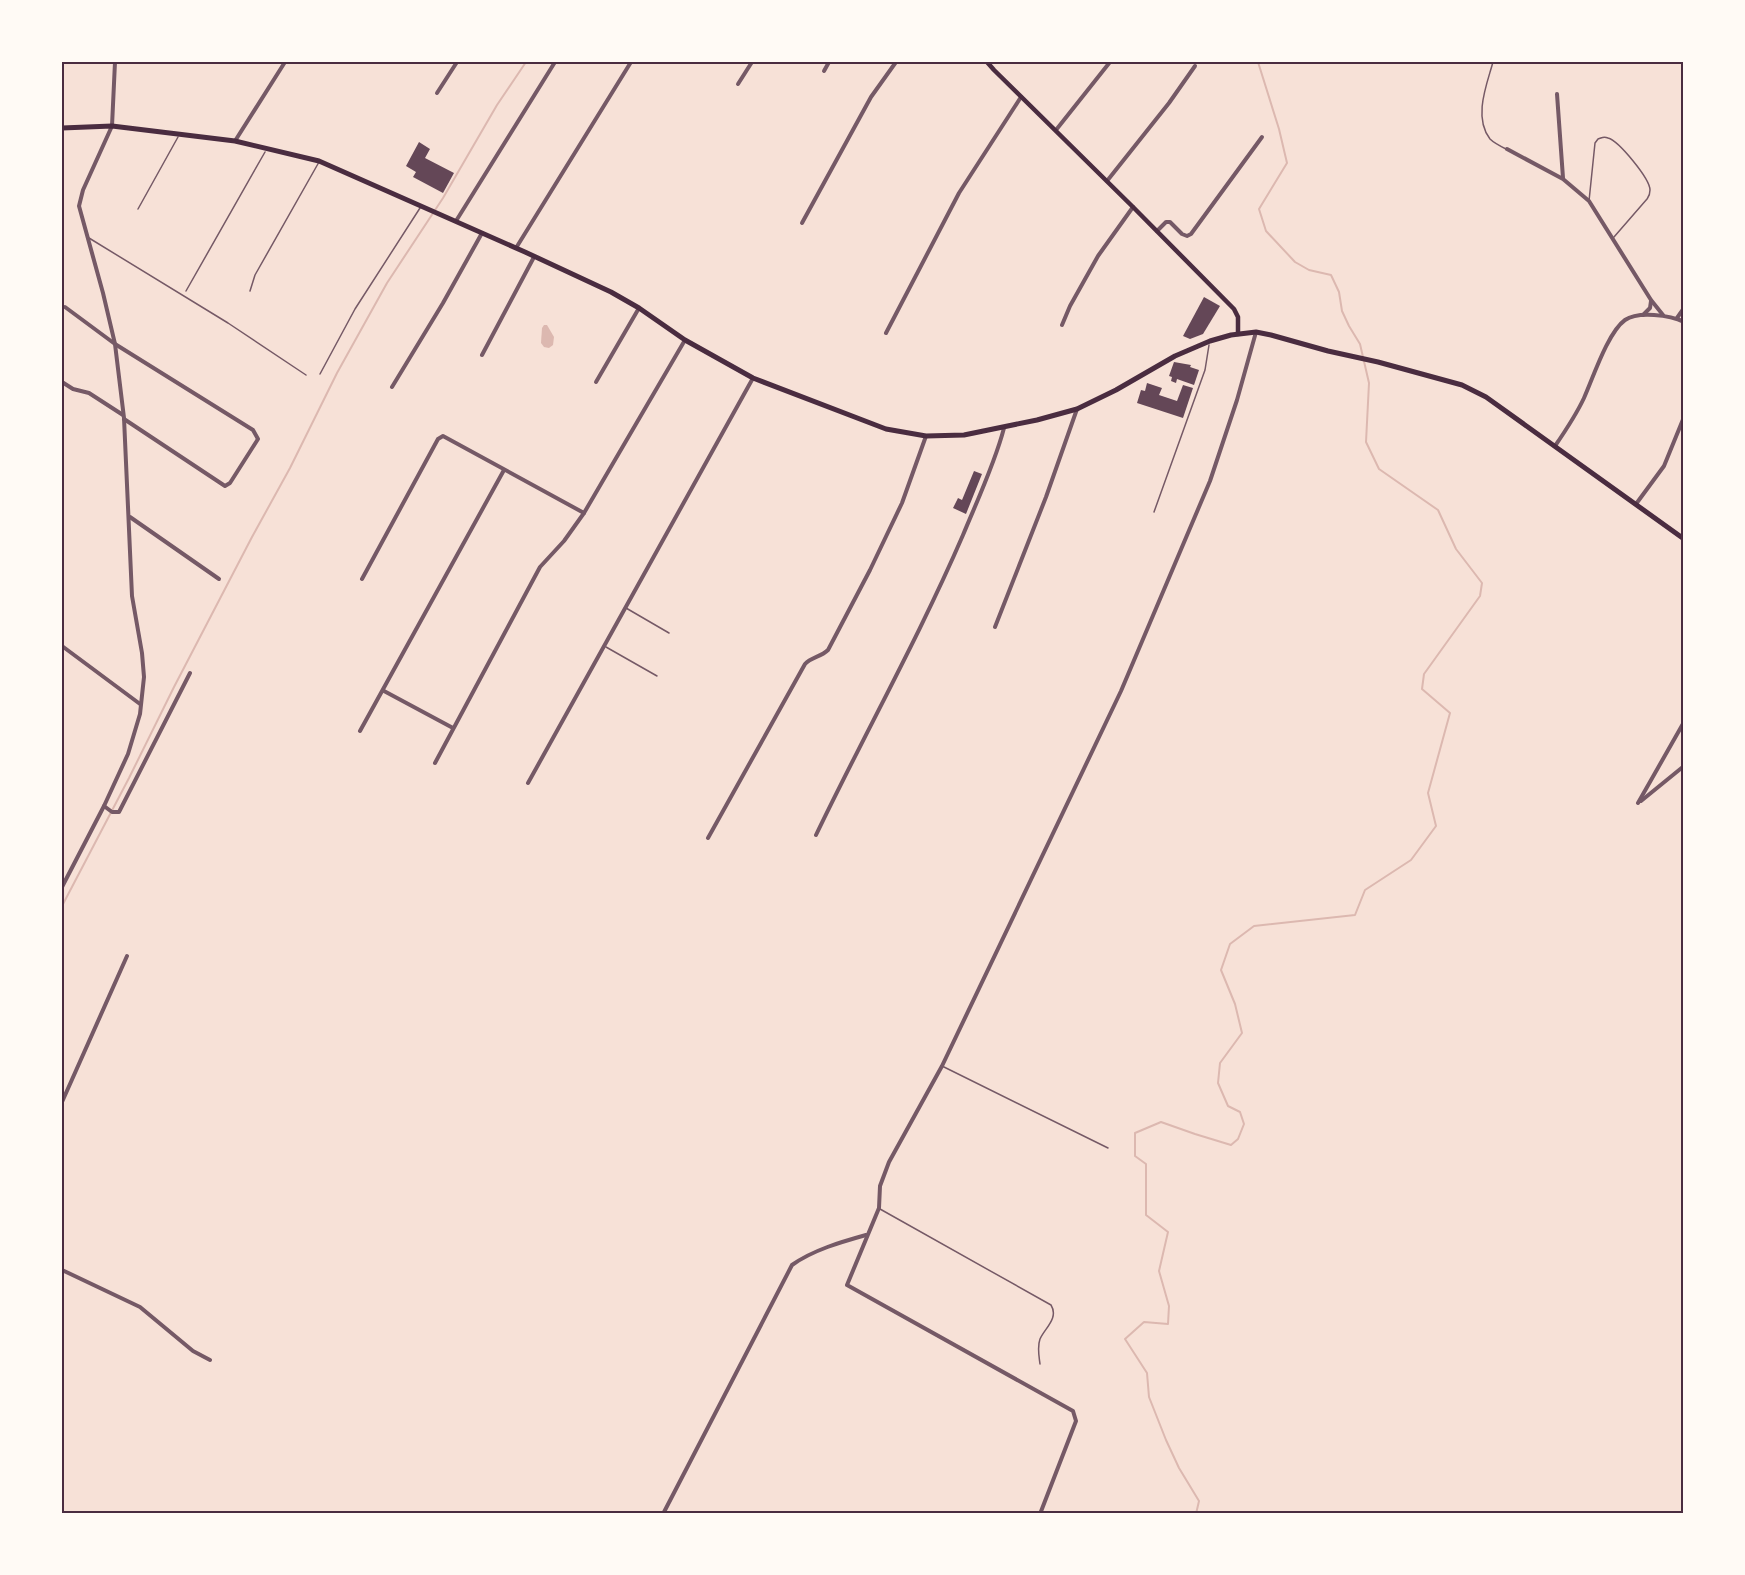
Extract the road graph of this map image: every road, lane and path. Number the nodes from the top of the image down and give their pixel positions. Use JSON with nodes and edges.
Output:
{"nodes":[{"id":1,"x":115,"y":62,"type":"edge"},
{"id":2,"x":285,"y":62,"type":"edge"},
{"id":3,"x":457,"y":62,"type":"edge"},
{"id":4,"x":555,"y":62,"type":"edge"},
{"id":5,"x":631,"y":62,"type":"edge"},
{"id":6,"x":752,"y":62,"type":"edge"},
{"id":7,"x":830,"y":62,"type":"edge"},
{"id":8,"x":896,"y":62,"type":"edge"},
{"id":9,"x":987,"y":62,"type":"edge"},
{"id":10,"x":1110,"y":62,"type":"edge"},
{"id":11,"x":1493,"y":62,"type":"edge"},
{"id":12,"x":1195,"y":66,"type":"dead end"},
{"id":13,"x":824,"y":71,"type":"dead end"},
{"id":14,"x":738,"y":84,"type":"dead end"},
{"id":15,"x":437,"y":93,"type":"dead end"},
{"id":16,"x":1557,"y":93,"type":"dead end"},
{"id":17,"x":1021,"y":97,"type":"junction"},
{"id":18,"x":112,"y":126,"type":"junction"},
{"id":19,"x":62,"y":128,"type":"edge"},
{"id":20,"x":1056,"y":130,"type":"junction"},
{"id":21,"x":180,"y":134,"type":"junction"},
{"id":22,"x":1262,"y":137,"type":"dead end"},
{"id":23,"x":235,"y":141,"type":"junction"},
{"id":24,"x":267,"y":148,"type":"junction"},
{"id":25,"x":1507,"y":149,"type":"joint"},
{"id":26,"x":320,"y":161,"type":"junction"},
{"id":27,"x":1563,"y":179,"type":"junction"},
{"id":28,"x":1107,"y":181,"type":"junction"},
{"id":29,"x":1589,"y":201,"type":"junction"},
{"id":30,"x":424,"y":207,"type":"junction"},
{"id":31,"x":1133,"y":207,"type":"junction"},
{"id":32,"x":138,"y":209,"type":"dead end"},
{"id":33,"x":456,"y":221,"type":"junction"},
{"id":34,"x":802,"y":223,"type":"dead end"},
{"id":35,"x":1157,"y":231,"type":"junction"},
{"id":36,"x":482,"y":233,"type":"junction"},
{"id":37,"x":86,"y":237,"type":"junction"},
{"id":38,"x":1614,"y":238,"type":"junction"},
{"id":39,"x":516,"y":248,"type":"junction"},
{"id":40,"x":535,"y":256,"type":"junction"},
{"id":41,"x":186,"y":291,"type":"dead end"},
{"id":42,"x":249,"y":291,"type":"dead end"},
{"id":43,"x":1651,"y":300,"type":"junction"},
{"id":44,"x":65,"y":307,"type":"dead end"},
{"id":45,"x":639,"y":308,"type":"junction"},
{"id":46,"x":1683,"y":308,"type":"edge"},
{"id":47,"x":1663,"y":315,"type":"junction"},
{"id":48,"x":1640,"y":316,"type":"junction"},
{"id":49,"x":1677,"y":318,"type":"junction"},
{"id":50,"x":1683,"y":322,"type":"edge"},
{"id":51,"x":1062,"y":325,"type":"dead end"},
{"id":52,"x":1256,"y":332,"type":"junction"},
{"id":53,"x":886,"y":333,"type":"dead end"},
{"id":54,"x":1238,"y":334,"type":"junction"},
{"id":55,"x":685,"y":340,"type":"junction"},
{"id":56,"x":1210,"y":341,"type":"junction"},
{"id":57,"x":115,"y":345,"type":"junction"},
{"id":58,"x":482,"y":355,"type":"dead end"},
{"id":59,"x":320,"y":374,"type":"dead end"},
{"id":60,"x":306,"y":375,"type":"dead end"},
{"id":61,"x":753,"y":378,"type":"junction"},
{"id":62,"x":62,"y":382,"type":"edge"},
{"id":63,"x":596,"y":382,"type":"dead end"},
{"id":64,"x":392,"y":387,"type":"dead end"},
{"id":65,"x":1077,"y":409,"type":"junction"},
{"id":66,"x":124,"y":417,"type":"junction"},
{"id":67,"x":1683,"y":417,"type":"edge"},
{"id":68,"x":1004,"y":428,"type":"junction"},
{"id":69,"x":926,"y":436,"type":"junction"},
{"id":70,"x":1556,"y":446,"type":"junction"},
{"id":71,"x":504,"y":470,"type":"junction"},
{"id":72,"x":1636,"y":504,"type":"junction"},
{"id":73,"x":1154,"y":512,"type":"dead end"},
{"id":74,"x":584,"y":513,"type":"junction"},
{"id":75,"x":129,"y":517,"type":"junction"},
{"id":76,"x":1683,"y":539,"type":"edge"},
{"id":77,"x":219,"y":579,"type":"dead end"},
{"id":78,"x":362,"y":579,"type":"dead end"},
{"id":79,"x":625,"y":608,"type":"junction"},
{"id":80,"x":995,"y":627,"type":"dead end"},
{"id":81,"x":669,"y":633,"type":"dead end"},
{"id":82,"x":62,"y":646,"type":"edge"},
{"id":83,"x":604,"y":646,"type":"junction"},
{"id":84,"x":190,"y":673,"type":"dead end"},
{"id":85,"x":657,"y":676,"type":"dead end"},
{"id":86,"x":384,"y":691,"type":"junction"},
{"id":87,"x":141,"y":705,"type":"junction"},
{"id":88,"x":1683,"y":722,"type":"edge"},
{"id":89,"x":453,"y":728,"type":"junction"},
{"id":90,"x":360,"y":731,"type":"dead end"},
{"id":91,"x":435,"y":763,"type":"dead end"},
{"id":92,"x":1683,"y":766,"type":"edge"},
{"id":93,"x":528,"y":783,"type":"dead end"},
{"id":94,"x":108,"y":810,"type":"junction"},
{"id":95,"x":816,"y":835,"type":"dead end"},
{"id":96,"x":708,"y":838,"type":"dead end"},
{"id":97,"x":62,"y":888,"type":"edge"},
{"id":98,"x":127,"y":956,"type":"dead end"},
{"id":99,"x":942,"y":1066,"type":"junction"},
{"id":100,"x":62,"y":1102,"type":"edge"},
{"id":101,"x":1108,"y":1148,"type":"dead end"},
{"id":102,"x":879,"y":1208,"type":"junction"},
{"id":103,"x":867,"y":1234,"type":"junction"},
{"id":104,"x":62,"y":1270,"type":"edge"},
{"id":105,"x":210,"y":1360,"type":"dead end"},
{"id":106,"x":1040,"y":1364,"type":"dead end"},
{"id":107,"x":663,"y":1514,"type":"edge"},
{"id":108,"x":1040,"y":1514,"type":"edge"}],
"edges":[{"from":1,"to":18,"type":"street"},
{"from":2,"to":23,"type":"street"},
{"from":3,"to":15,"type":"street"},
{"from":4,"to":33,"type":"street"},
{"from":5,"to":39,"type":"street"},
{"from":6,"to":14,"type":"street"},
{"from":7,"to":13,"type":"street"},
{"from":8,"to":34,"type":"street"},
{"from":9,"to":17,"type":"main road"},
{"from":10,"to":20,"type":"street"},
{"from":11,"to":25,"type":"lane"},
{"from":12,"to":28,"type":"street"},
{"from":16,"to":27,"type":"street"},
{"from":17,"to":20,"type":"main road"},
{"from":17,"to":53,"type":"street"},
{"from":18,"to":19,"type":"main road"},
{"from":18,"to":21,"type":"main road"},
{"from":18,"to":37,"type":"street"},
{"from":20,"to":28,"type":"main road"},
{"from":21,"to":23,"type":"main road"},
{"from":21,"to":32,"type":"lane"},
{"from":22,"to":35,"type":"street"},
{"from":23,"to":24,"type":"main road"},
{"from":24,"to":26,"type":"main road"},
{"from":24,"to":41,"type":"lane"},
{"from":25,"to":27,"type":"street"},
{"from":26,"to":30,"type":"main road"},
{"from":26,"to":42,"type":"lane"},
{"from":27,"to":29,"type":"street"},
{"from":28,"to":31,"type":"main road"},
{"from":29,"to":38,"type":"street"},
{"from":29,"to":38,"type":"lane"},
{"from":30,"to":33,"type":"main road"},
{"from":30,"to":59,"type":"lane"},
{"from":31,"to":35,"type":"main road"},
{"from":31,"to":51,"type":"street"},
{"from":33,"to":36,"type":"main road"},
{"from":35,"to":54,"type":"main road"},
{"from":36,"to":39,"type":"main road"},
{"from":36,"to":64,"type":"street"},
{"from":37,"to":57,"type":"street"},
{"from":37,"to":60,"type":"lane"},
{"from":38,"to":43,"type":"street"},
{"from":39,"to":40,"type":"main road"},
{"from":40,"to":45,"type":"main road"},
{"from":40,"to":58,"type":"street"},
{"from":43,"to":47,"type":"street"},
{"from":43,"to":48,"type":"street"},
{"from":44,"to":57,"type":"street"},
{"from":45,"to":55,"type":"main road"},
{"from":45,"to":63,"type":"street"},
{"from":46,"to":49,"type":"street"},
{"from":47,"to":48,"type":"street"},
{"from":47,"to":49,"type":"street"},
{"from":48,"to":70,"type":"street"},
{"from":49,"to":50,"type":"street"},
{"from":52,"to":54,"type":"main road"},
{"from":52,"to":70,"type":"main road"},
{"from":52,"to":99,"type":"street"},
{"from":54,"to":56,"type":"main road"},
{"from":55,"to":61,"type":"main road"},
{"from":55,"to":74,"type":"street"},
{"from":56,"to":65,"type":"main road"},
{"from":56,"to":73,"type":"lane"},
{"from":57,"to":66,"type":"street"},
{"from":57,"to":66,"type":"street"},
{"from":61,"to":69,"type":"main road"},
{"from":61,"to":79,"type":"street"},
{"from":62,"to":66,"type":"street"},
{"from":65,"to":68,"type":"main road"},
{"from":65,"to":80,"type":"street"},
{"from":66,"to":75,"type":"street"},
{"from":67,"to":72,"type":"street"},
{"from":68,"to":69,"type":"main road"},
{"from":68,"to":95,"type":"street"},
{"from":69,"to":96,"type":"street"},
{"from":70,"to":72,"type":"main road"},
{"from":71,"to":74,"type":"street"},
{"from":71,"to":78,"type":"street"},
{"from":71,"to":86,"type":"street"},
{"from":72,"to":76,"type":"main road"},
{"from":74,"to":89,"type":"street"},
{"from":75,"to":77,"type":"street"},
{"from":75,"to":87,"type":"street"},
{"from":79,"to":81,"type":"lane"},
{"from":79,"to":83,"type":"street"},
{"from":82,"to":87,"type":"street"},
{"from":83,"to":85,"type":"lane"},
{"from":83,"to":93,"type":"street"},
{"from":84,"to":94,"type":"street"},
{"from":86,"to":89,"type":"street"},
{"from":86,"to":90,"type":"street"},
{"from":87,"to":94,"type":"street"},
{"from":88,"to":92,"type":"street"},
{"from":89,"to":91,"type":"street"},
{"from":94,"to":97,"type":"street"},
{"from":98,"to":100,"type":"street"},
{"from":99,"to":101,"type":"lane"},
{"from":99,"to":102,"type":"street"},
{"from":102,"to":103,"type":"street"},
{"from":102,"to":106,"type":"lane"},
{"from":103,"to":107,"type":"street"},
{"from":103,"to":108,"type":"street"},
{"from":104,"to":105,"type":"street"}]}
